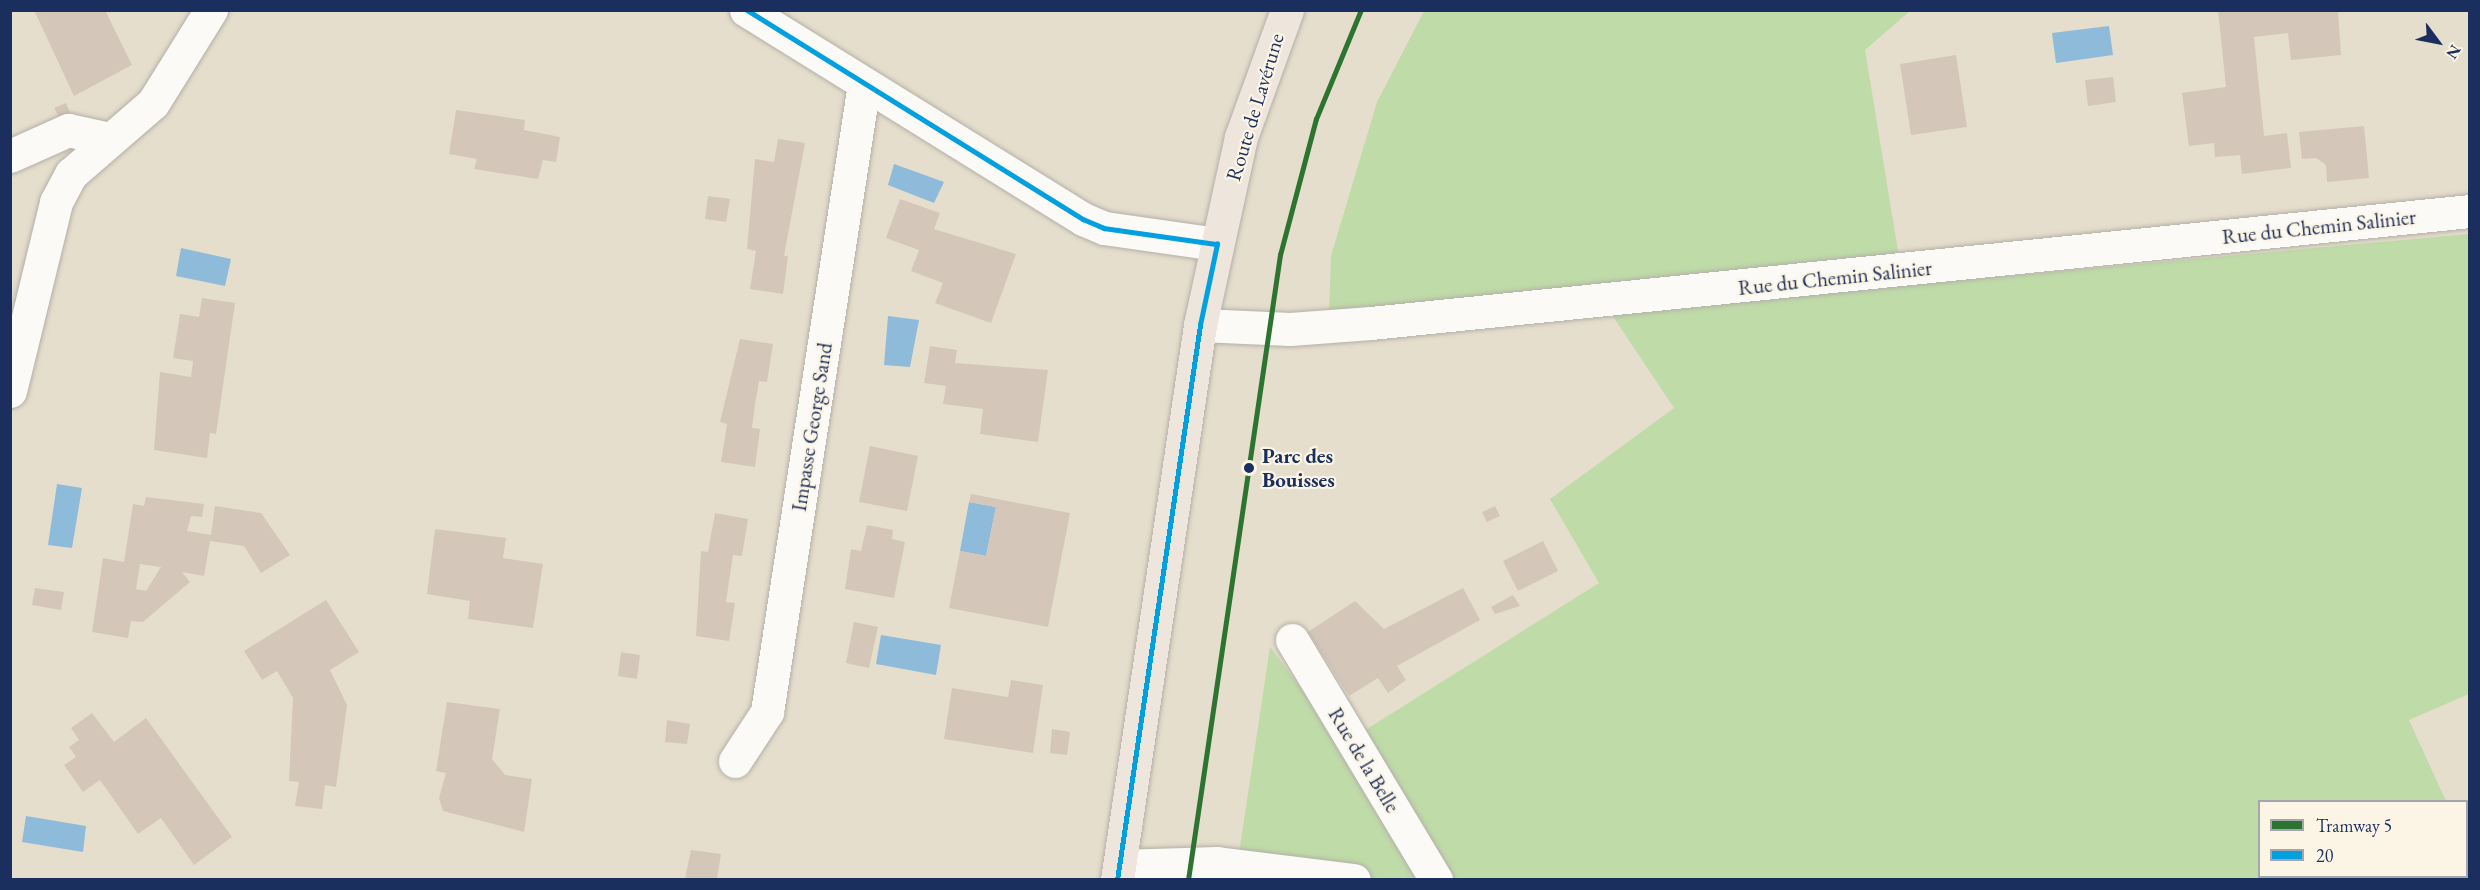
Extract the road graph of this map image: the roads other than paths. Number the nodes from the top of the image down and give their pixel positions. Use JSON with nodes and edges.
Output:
{"nodes":[{"id":1,"x":211,"y":10,"type":"edge"},
{"id":2,"x":746,"y":10,"type":"edge"},
{"id":3,"x":1287,"y":10,"type":"edge"},
{"id":4,"x":864,"y":84,"type":"junction"},
{"id":5,"x":110,"y":139,"type":"junction"},
{"id":6,"x":10,"y":156,"type":"edge"},
{"id":7,"x":2469,"y":211,"type":"edge"},
{"id":8,"x":1217,"y":244,"type":"junction"},
{"id":9,"x":1200,"y":326,"type":"junction"},
{"id":10,"x":10,"y":391,"type":"edge"},
{"id":11,"x":1292,"y":640,"type":"dead end"},
{"id":12,"x":735,"y":760,"type":"dead end"},
{"id":13,"x":1118,"y":873,"type":"edge"},
{"id":14,"x":1354,"y":879,"type":"edge"},
{"id":15,"x":1436,"y":879,"type":"edge"}],
"edges":[{"from":1,"to":5,"type":"street"},
{"from":2,"to":4,"type":"street"},
{"from":3,"to":8,"type":"main road","name":"Route de Lavérune"},
{"from":4,"to":8,"type":"street"},
{"from":4,"to":12,"type":"street","name":"Impasse George Sand"},
{"from":5,"to":6,"type":"street"},
{"from":5,"to":10,"type":"street"},
{"from":7,"to":9,"type":"street","name":"Rue du Chemin Salinier"},
{"from":8,"to":9,"type":"main road","name":"Route de Lavérune"},
{"from":9,"to":13,"type":"main road","name":"Route de Lavérune"},
{"from":11,"to":15,"type":"street","name":"Rue de la Belle"},
{"from":13,"to":14,"type":"street"}]}
